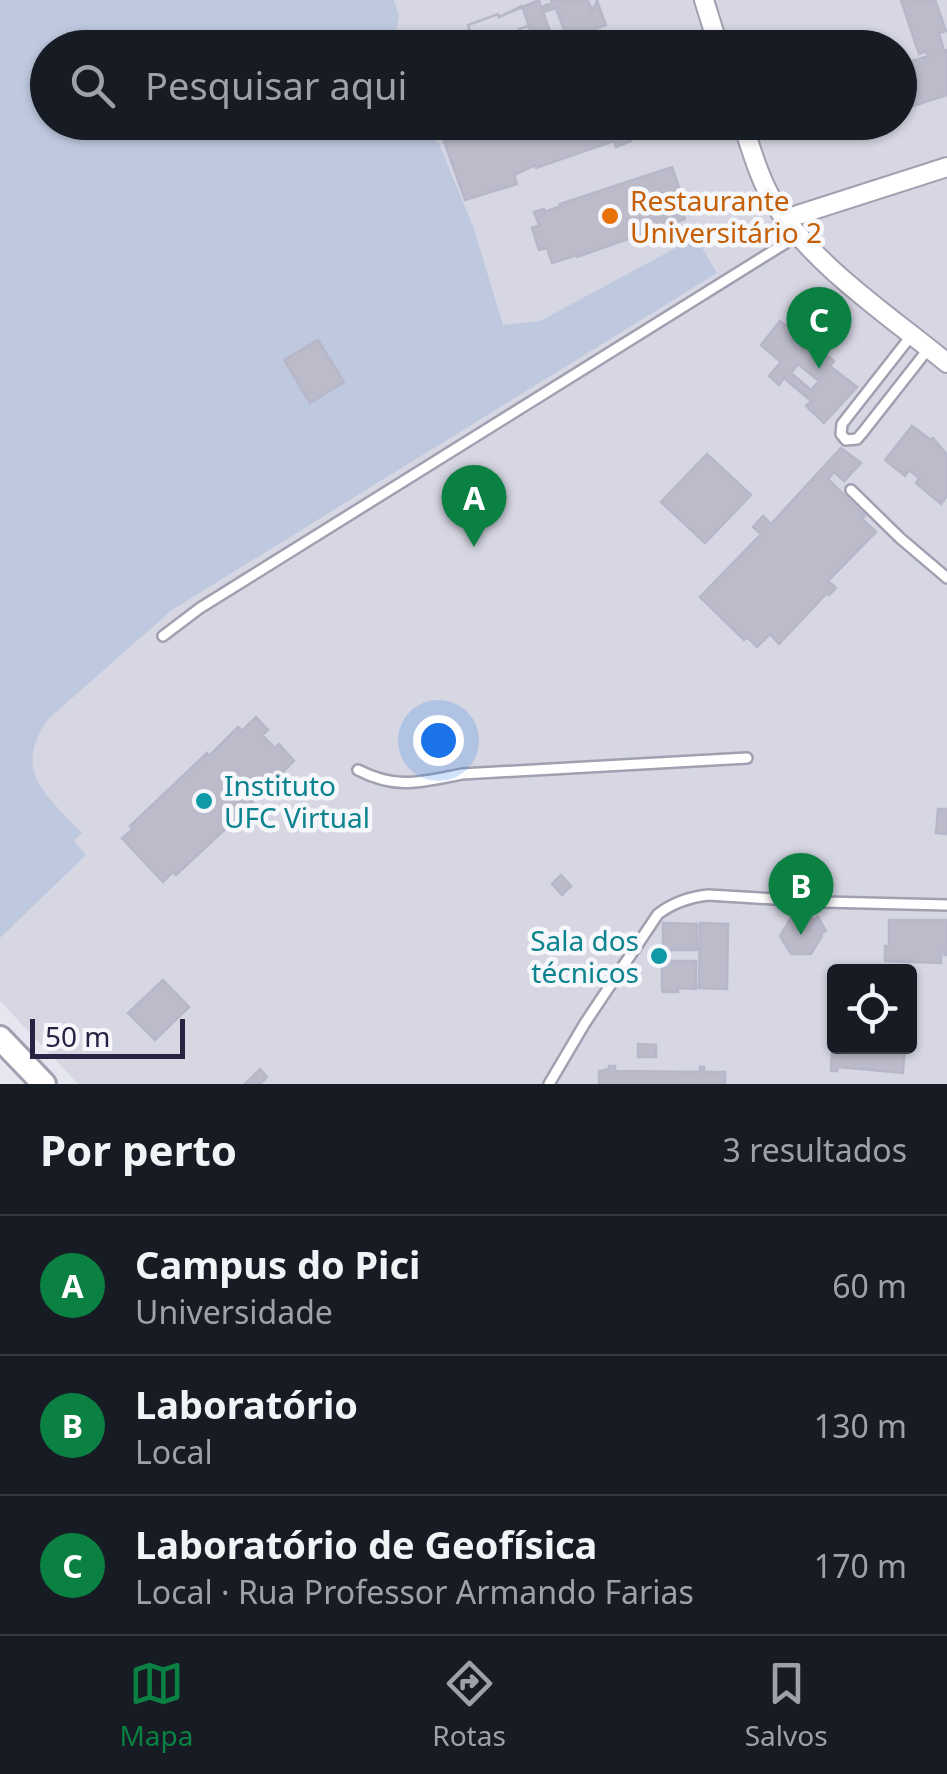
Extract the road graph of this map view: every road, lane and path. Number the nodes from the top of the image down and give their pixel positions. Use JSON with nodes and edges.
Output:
{"nodes":[{"id":1,"x":704,"y":0,"type":"edge"},
{"id":2,"x":713,"y":30,"type":"edge"},
{"id":3,"x":749,"y":140,"type":"edge"},
{"id":4,"x":947,"y":167,"type":"edge"},
{"id":5,"x":785,"y":219,"type":"junction"},
{"id":6,"x":797,"y":236,"type":"junction"},
{"id":7,"x":912,"y":334,"type":"junction"},
{"id":8,"x":929,"y":348,"type":"junction"},
{"id":9,"x":947,"y":363,"type":"edge"},
{"id":10,"x":851,"y":490,"type":"dead end"},
{"id":11,"x":947,"y":578,"type":"edge"},
{"id":12,"x":163,"y":636,"type":"dead end"},
{"id":13,"x":747,"y":758,"type":"dead end"},
{"id":14,"x":358,"y":770,"type":"dead end"},
{"id":15,"x":947,"y":905,"type":"edge"},
{"id":16,"x":0,"y":1038,"type":"edge"},
{"id":17,"x":44,"y":1084,"type":"edge"},
{"id":18,"x":549,"y":1084,"type":"edge"}],
"edges":[{"from":1,"to":2,"type":"street"},
{"from":3,"to":5,"type":"street"},
{"from":4,"to":5,"type":"street"},
{"from":5,"to":6,"type":"street"},
{"from":6,"to":7,"type":"street"},
{"from":6,"to":12,"type":"lane"},
{"from":7,"to":8,"type":"street"},
{"from":7,"to":8,"type":"lane"},
{"from":8,"to":9,"type":"street"},
{"from":10,"to":11,"type":"lane"},
{"from":13,"to":14,"type":"lane"},
{"from":15,"to":18,"type":"lane"},
{"from":16,"to":17,"type":"street"}]}
